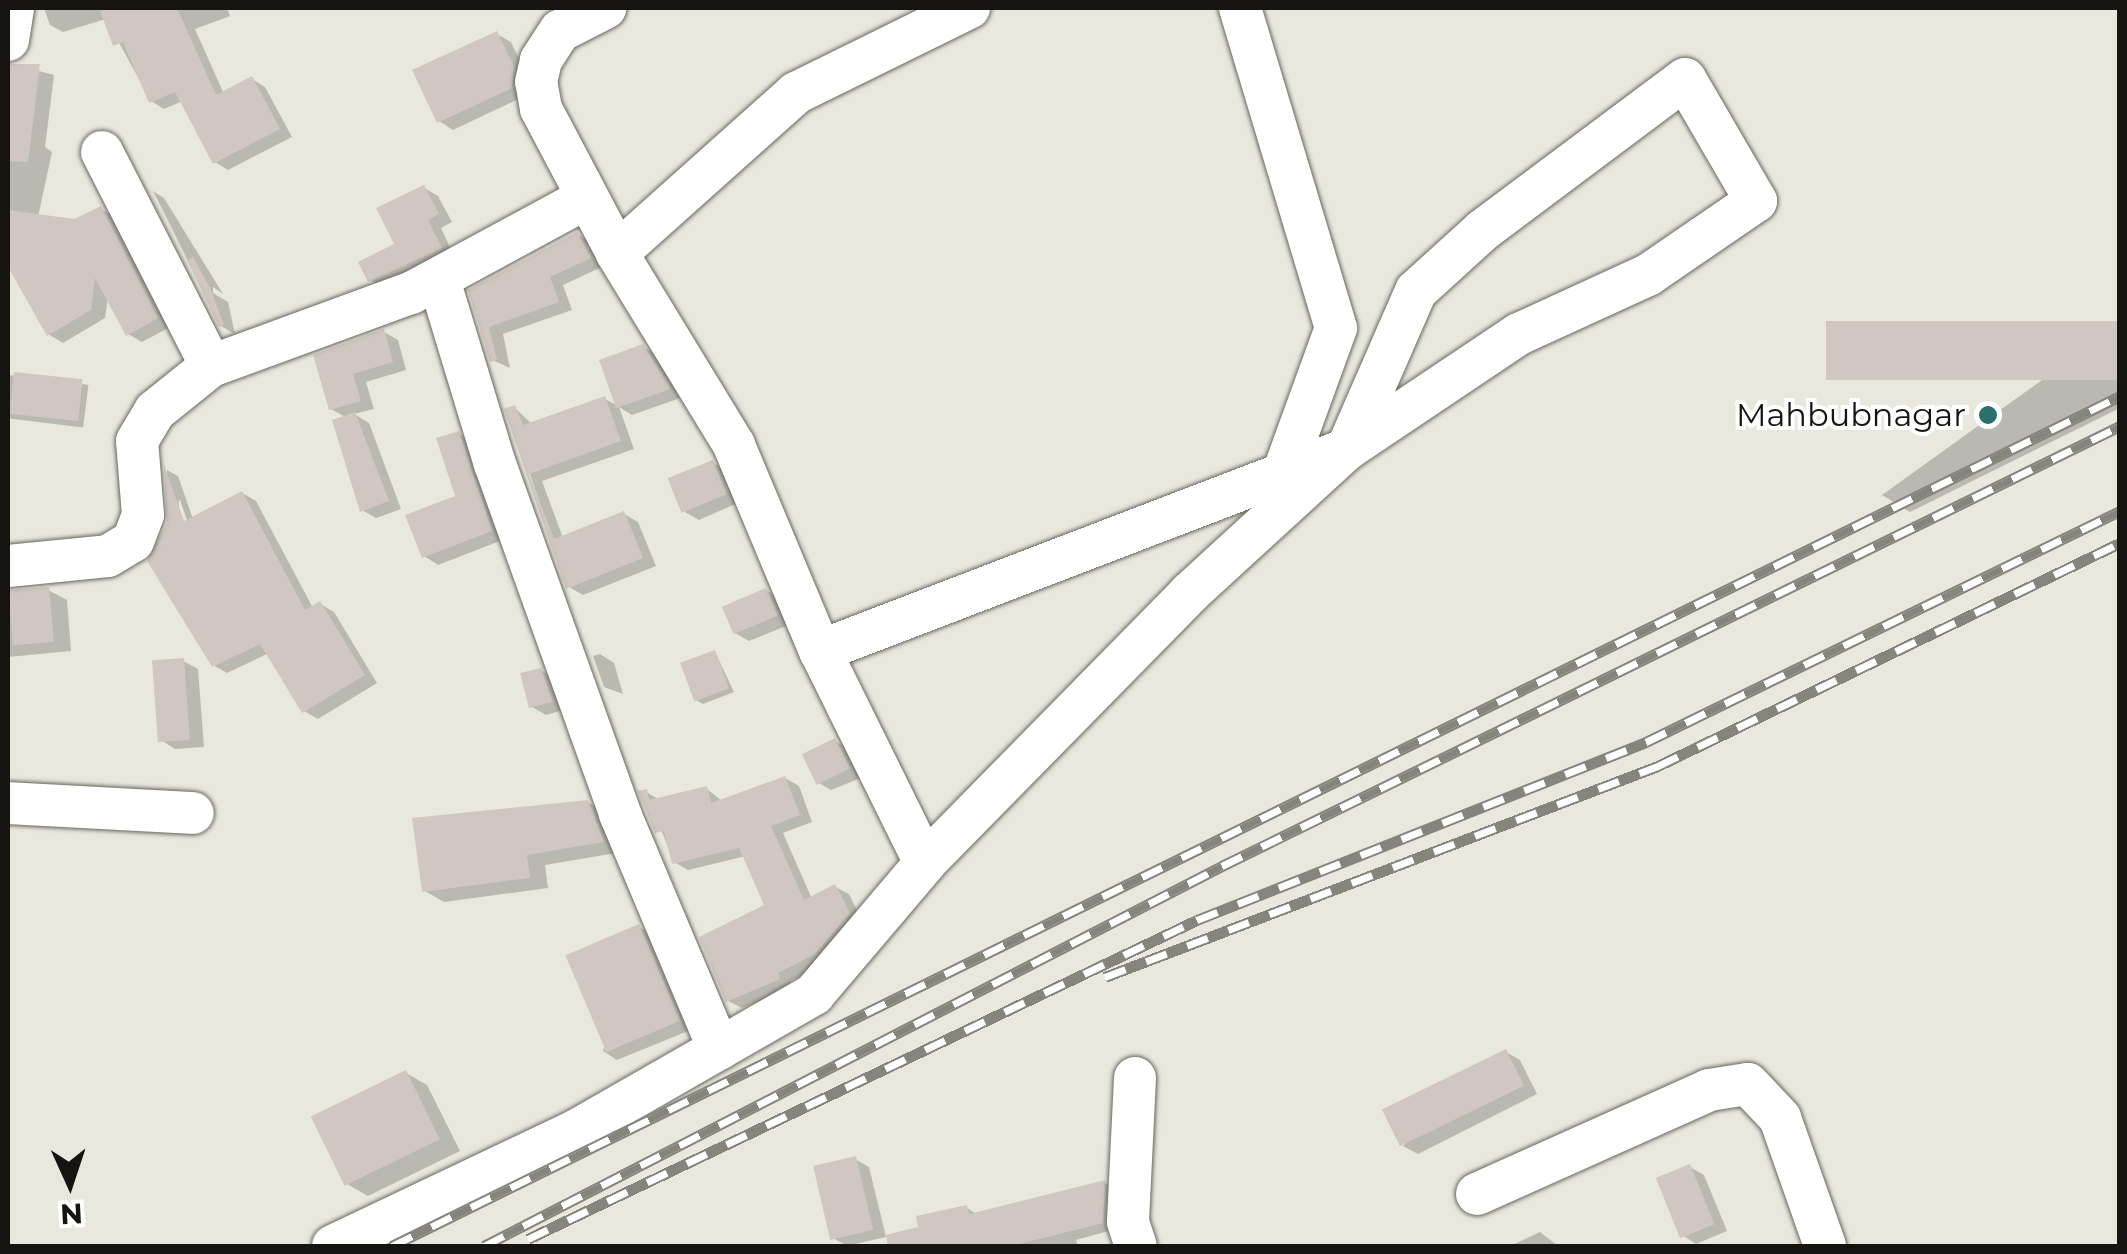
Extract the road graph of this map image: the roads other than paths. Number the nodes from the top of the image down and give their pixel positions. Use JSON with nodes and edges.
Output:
{"nodes":[{"id":1,"x":13,"y":8,"type":"edge"},
{"id":2,"x":605,"y":8,"type":"edge"},
{"id":3,"x":970,"y":8,"type":"edge"},
{"id":4,"x":1240,"y":8,"type":"edge"},
{"id":5,"x":8,"y":40,"type":"edge"},
{"id":6,"x":102,"y":152,"type":"dead end"},
{"id":7,"x":587,"y":198,"type":"junction"},
{"id":8,"x":617,"y":253,"type":"junction"},
{"id":9,"x":438,"y":280,"type":"junction"},
{"id":10,"x":211,"y":366,"type":"junction"},
{"id":11,"x":1347,"y":449,"type":"junction"},
{"id":12,"x":1283,"y":474,"type":"junction"},
{"id":13,"x":8,"y":566,"type":"edge"},
{"id":14,"x":820,"y":650,"type":"junction"},
{"id":15,"x":8,"y":803,"type":"edge"},
{"id":16,"x":193,"y":813,"type":"dead end"},
{"id":17,"x":925,"y":863,"type":"junction"},
{"id":18,"x":719,"y":1049,"type":"junction"},
{"id":19,"x":1135,"y":1078,"type":"dead end"},
{"id":20,"x":1477,"y":1194,"type":"dead end"},
{"id":21,"x":333,"y":1246,"type":"edge"},
{"id":22,"x":1136,"y":1246,"type":"edge"},
{"id":23,"x":1825,"y":1246,"type":"edge"}],
"edges":[{"from":1,"to":5,"type":"street"},
{"from":2,"to":7,"type":"street"},
{"from":3,"to":8,"type":"street"},
{"from":4,"to":12,"type":"street"},
{"from":6,"to":10,"type":"street"},
{"from":7,"to":8,"type":"street"},
{"from":7,"to":9,"type":"street"},
{"from":8,"to":14,"type":"street"},
{"from":9,"to":10,"type":"street"},
{"from":9,"to":18,"type":"street"},
{"from":10,"to":13,"type":"street"},
{"from":11,"to":11,"type":"street"},
{"from":11,"to":12,"type":"street"},
{"from":11,"to":17,"type":"street"},
{"from":12,"to":14,"type":"street"},
{"from":14,"to":17,"type":"street"},
{"from":15,"to":16,"type":"street"},
{"from":17,"to":18,"type":"street"},
{"from":18,"to":21,"type":"street"},
{"from":19,"to":22,"type":"street"},
{"from":20,"to":23,"type":"street"}]}
